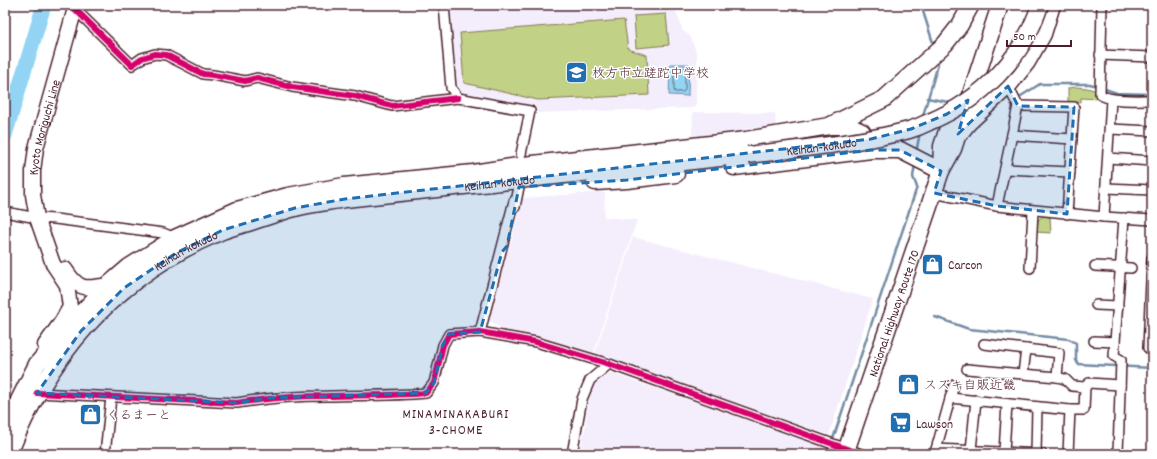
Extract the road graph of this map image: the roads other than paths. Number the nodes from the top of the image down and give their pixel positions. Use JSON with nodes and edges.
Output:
{"nodes":[{"id":1,"x":444,"y":5,"type":"edge"},
{"id":2,"x":971,"y":5,"type":"edge"},
{"id":3,"x":989,"y":5,"type":"edge"},
{"id":4,"x":1000,"y":5,"type":"edge"},
{"id":5,"x":1040,"y":5,"type":"edge"},
{"id":6,"x":1052,"y":5,"type":"edge"},
{"id":7,"x":1102,"y":5,"type":"edge"},
{"id":8,"x":73,"y":6,"type":"edge"},
{"id":9,"x":1100,"y":55,"type":"junction"},
{"id":10,"x":1152,"y":57,"type":"edge"},
{"id":11,"x":1008,"y":86,"type":"junction"},
{"id":12,"x":458,"y":98,"type":"junction"},
{"id":13,"x":1111,"y":99,"type":"junction"},
{"id":14,"x":1152,"y":100,"type":"edge"},
{"id":15,"x":1018,"y":106,"type":"junction"},
{"id":16,"x":829,"y":126,"type":"junction"},
{"id":17,"x":1110,"y":129,"type":"junction"},
{"id":18,"x":1152,"y":131,"type":"edge"},
{"id":19,"x":957,"y":136,"type":"junction"},
{"id":20,"x":1012,"y":136,"type":"junction"},
{"id":21,"x":1072,"y":139,"type":"junction"},
{"id":22,"x":871,"y":150,"type":"junction"},
{"id":23,"x":1108,"y":158,"type":"junction"},
{"id":24,"x":523,"y":160,"type":"junction"},
{"id":25,"x":1152,"y":161,"type":"edge"},
{"id":26,"x":1005,"y":169,"type":"junction"},
{"id":27,"x":941,"y":171,"type":"junction"},
{"id":28,"x":1070,"y":172,"type":"junction"},
{"id":29,"x":475,"y":184,"type":"junction"},
{"id":30,"x":1106,"y":188,"type":"junction"},
{"id":31,"x":1152,"y":190,"type":"edge"},
{"id":32,"x":934,"y":193,"type":"junction"},
{"id":33,"x":516,"y":194,"type":"junction"},
{"id":34,"x":996,"y":206,"type":"junction"},
{"id":35,"x":1034,"y":211,"type":"junction"},
{"id":36,"x":5,"y":212,"type":"edge"},
{"id":37,"x":1067,"y":214,"type":"junction"},
{"id":38,"x":1104,"y":217,"type":"junction"},
{"id":39,"x":37,"y":218,"type":"junction"},
{"id":40,"x":1124,"y":218,"type":"junction"},
{"id":41,"x":1152,"y":220,"type":"edge"},
{"id":42,"x":175,"y":238,"type":"junction"},
{"id":43,"x":49,"y":251,"type":"junction"},
{"id":44,"x":502,"y":252,"type":"junction"},
{"id":45,"x":1152,"y":258,"type":"edge"},
{"id":46,"x":1152,"y":265,"type":"edge"},
{"id":47,"x":1095,"y":266,"type":"dead end"},
{"id":48,"x":1120,"y":267,"type":"junction"},
{"id":49,"x":1030,"y":268,"type":"dead end"},
{"id":50,"x":1131,"y":268,"type":"dead end"},
{"id":51,"x":108,"y":285,"type":"junction"},
{"id":52,"x":1096,"y":304,"type":"dead end"},
{"id":53,"x":1118,"y":306,"type":"junction"},
{"id":54,"x":480,"y":332,"type":"junction"},
{"id":55,"x":1094,"y":341,"type":"dead end"},
{"id":56,"x":1115,"y":342,"type":"junction"},
{"id":57,"x":984,"y":344,"type":"dead end"},
{"id":58,"x":1146,"y":348,"type":"edge"},
{"id":59,"x":1026,"y":349,"type":"junction"},
{"id":60,"x":37,"y":364,"type":"junction"},
{"id":61,"x":609,"y":364,"type":"junction"},
{"id":62,"x":967,"y":369,"type":"dead end"},
{"id":63,"x":1022,"y":374,"type":"junction"},
{"id":64,"x":1057,"y":377,"type":"junction"},
{"id":65,"x":954,"y":385,"type":"dead end"},
{"id":66,"x":1120,"y":385,"type":"junction"},
{"id":67,"x":1085,"y":387,"type":"junction"},
{"id":68,"x":37,"y":393,"type":"junction"},
{"id":69,"x":111,"y":397,"type":"junction"},
{"id":70,"x":950,"y":398,"type":"junction"},
{"id":71,"x":976,"y":400,"type":"junction"},
{"id":72,"x":1007,"y":404,"type":"junction"},
{"id":73,"x":1037,"y":407,"type":"junction"},
{"id":74,"x":1070,"y":410,"type":"junction"},
{"id":75,"x":5,"y":428,"type":"edge"},
{"id":76,"x":843,"y":448,"type":"edge"},
{"id":77,"x":971,"y":450,"type":"junction"},
{"id":78,"x":936,"y":451,"type":"edge"},
{"id":79,"x":1004,"y":452,"type":"junction"},
{"id":80,"x":9,"y":454,"type":"edge"},
{"id":81,"x":105,"y":454,"type":"edge"},
{"id":82,"x":572,"y":454,"type":"edge"},
{"id":83,"x":1036,"y":454,"type":"edge"},
{"id":84,"x":1042,"y":454,"type":"edge"},
{"id":85,"x":1068,"y":454,"type":"edge"},
{"id":86,"x":1118,"y":454,"type":"edge"}],
"edges":[{"from":1,"to":12,"type":"street"},
{"from":2,"to":16,"type":"highway","name":"Keihan-kokudo"},
{"from":3,"to":27,"type":"highway","name":"National Highway Route 170"},
{"from":4,"to":19,"type":"highway","name":"National Highway Route 170"},
{"from":5,"to":29,"type":"highway","name":"Keihan-kokudo","bridge":true},
{"from":6,"to":11,"type":"highway"},
{"from":7,"to":9,"type":"street"},
{"from":8,"to":12,"type":"street"},
{"from":8,"to":39,"type":"main road","name":"Kyoto Moriguchi Line"},
{"from":9,"to":10,"type":"street"},
{"from":9,"to":13,"type":"street"},
{"from":11,"to":15,"type":"street"},
{"from":11,"to":19,"type":"highway"},
{"from":12,"to":24,"type":"street"},
{"from":13,"to":14,"type":"street"},
{"from":13,"to":17,"type":"street"},
{"from":15,"to":20,"type":"street"},
{"from":15,"to":21,"type":"street"},
{"from":16,"to":22,"type":"highway"},
{"from":16,"to":24,"type":"highway","name":"Keihan-kokudo"},
{"from":17,"to":18,"type":"street"},
{"from":17,"to":23,"type":"street"},
{"from":19,"to":27,"type":"highway","name":"National Highway Route 170"},
{"from":20,"to":21,"type":"street"},
{"from":20,"to":26,"type":"street"},
{"from":21,"to":28,"type":"street"},
{"from":22,"to":27,"type":"highway"},
{"from":22,"to":33,"type":"highway"},
{"from":23,"to":25,"type":"street"},
{"from":23,"to":30,"type":"street"},
{"from":24,"to":42,"type":"highway","name":"Keihan-kokudo"},
{"from":26,"to":28,"type":"street"},
{"from":26,"to":34,"type":"street"},
{"from":27,"to":32,"type":"highway","name":"National Highway Route 170"},
{"from":28,"to":37,"type":"street"},
{"from":29,"to":33,"type":"highway"},
{"from":29,"to":68,"type":"highway","name":"Keihan-kokudo"},
{"from":30,"to":31,"type":"street"},
{"from":30,"to":38,"type":"street"},
{"from":32,"to":34,"type":"street"},
{"from":32,"to":76,"type":"highway","name":"National Highway Route 170"},
{"from":33,"to":44,"type":"street"},
{"from":33,"to":44,"type":"street"},
{"from":34,"to":35,"type":"street"},
{"from":35,"to":37,"type":"street"},
{"from":35,"to":49,"type":"street"},
{"from":36,"to":39,"type":"street"},
{"from":37,"to":38,"type":"street"},
{"from":38,"to":40,"type":"street"},
{"from":39,"to":42,"type":"street"},
{"from":39,"to":43,"type":"main road","name":"Kyoto Moriguchi Line"},
{"from":40,"to":41,"type":"street"},
{"from":40,"to":48,"type":"street"},
{"from":42,"to":51,"type":"highway","name":"Keihan-kokudo"},
{"from":43,"to":51,"type":"main road","name":"Kyoto Moriguchi Line"},
{"from":43,"to":60,"type":"main road","name":"Kyoto Moriguchi Line"},
{"from":44,"to":54,"type":"street"},
{"from":45,"to":46,"type":"street"},
{"from":46,"to":58,"type":"street"},
{"from":47,"to":48,"type":"street"},
{"from":48,"to":50,"type":"street"},
{"from":48,"to":53,"type":"street"},
{"from":51,"to":60,"type":"highway","name":"Keihan-kokudo"},
{"from":52,"to":53,"type":"street"},
{"from":53,"to":56,"type":"street"},
{"from":54,"to":61,"type":"street"},
{"from":54,"to":69,"type":"street"},
{"from":55,"to":56,"type":"street"},
{"from":56,"to":66,"type":"street"},
{"from":57,"to":59,"type":"street"},
{"from":59,"to":63,"type":"street"},
{"from":59,"to":64,"type":"street"},
{"from":60,"to":75,"type":"highway","name":"Keihan-kokudo"},
{"from":61,"to":76,"type":"street"},
{"from":61,"to":82,"type":"street"},
{"from":62,"to":63,"type":"street"},
{"from":63,"to":64,"type":"street"},
{"from":64,"to":67,"type":"street"},
{"from":65,"to":70,"type":"street"},
{"from":66,"to":67,"type":"street"},
{"from":66,"to":86,"type":"street"},
{"from":67,"to":74,"type":"street"},
{"from":68,"to":69,"type":"street"},
{"from":68,"to":80,"type":"highway","name":"Keihan-kokudo"},
{"from":69,"to":81,"type":"street"},
{"from":70,"to":71,"type":"street"},
{"from":70,"to":78,"type":"street"},
{"from":71,"to":72,"type":"street"},
{"from":71,"to":77,"type":"street"},
{"from":72,"to":73,"type":"street"},
{"from":72,"to":79,"type":"street"},
{"from":73,"to":74,"type":"street"},
{"from":73,"to":83,"type":"street"},
{"from":74,"to":85,"type":"street"},
{"from":77,"to":78,"type":"street"},
{"from":77,"to":79,"type":"street"},
{"from":79,"to":83,"type":"street"},
{"from":83,"to":84,"type":"street"}]}
